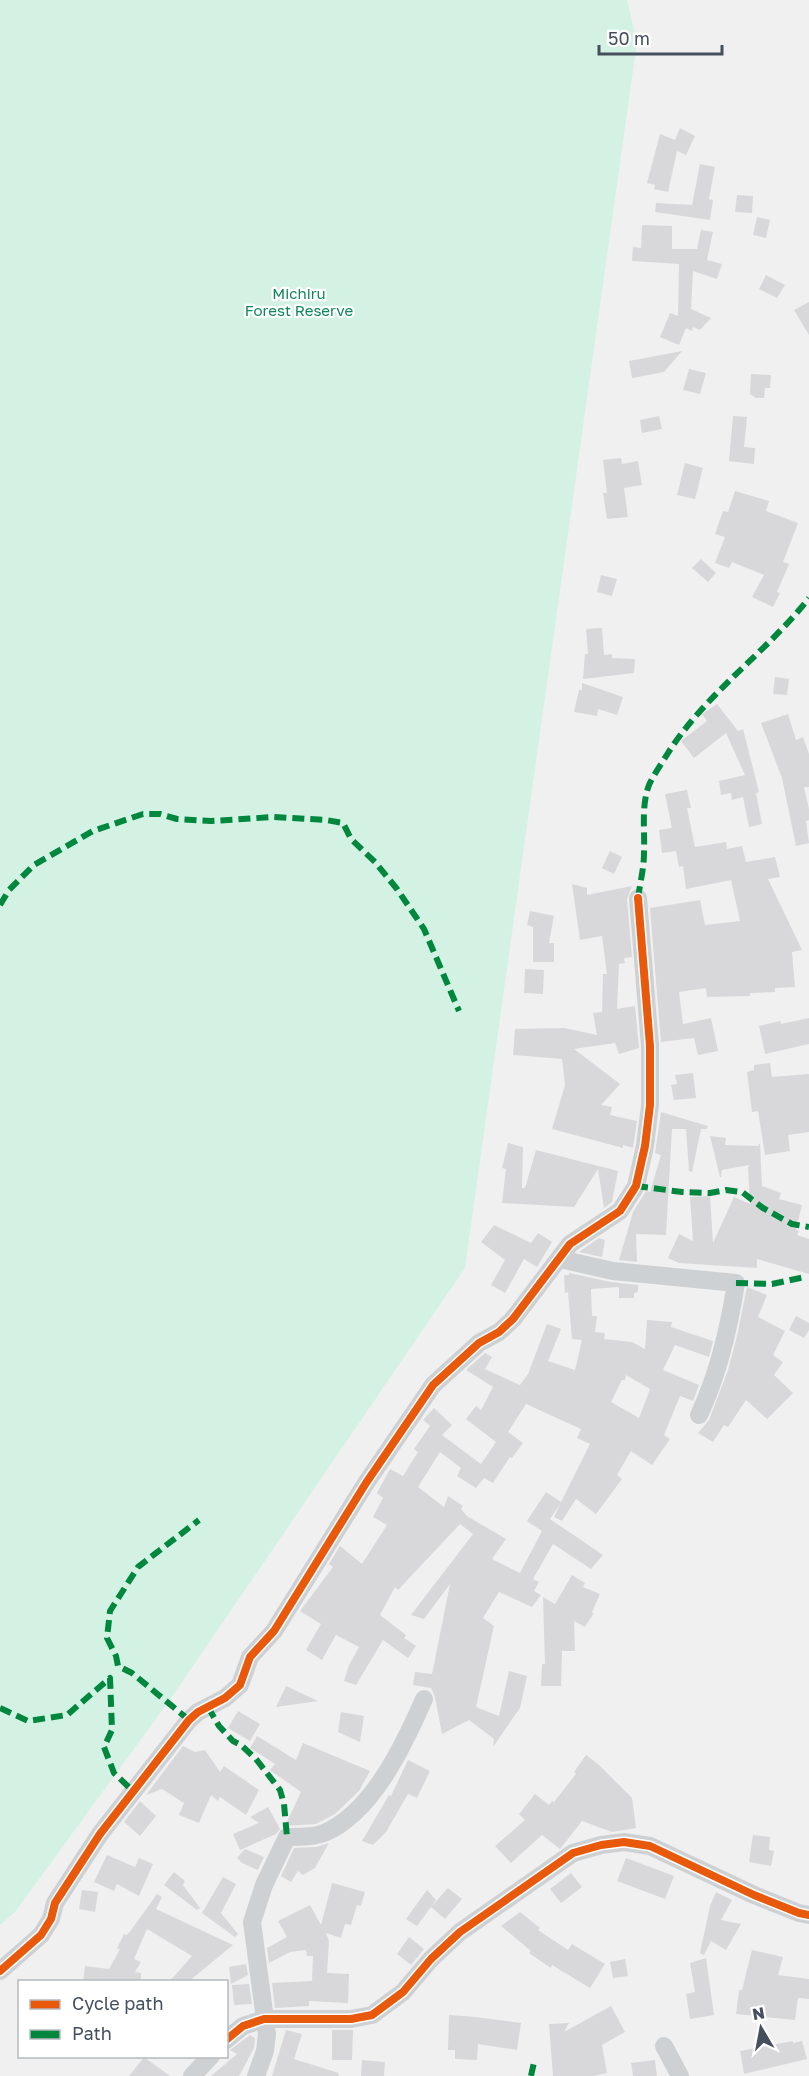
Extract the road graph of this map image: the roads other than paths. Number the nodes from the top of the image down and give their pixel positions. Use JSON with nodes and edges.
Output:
{"nodes":[{"id":1,"x":638,"y":898,"type":"dead end"},
{"id":2,"x":560,"y":1259,"type":"junction"},
{"id":3,"x":699,"y":1415,"type":"dead end"},
{"id":4,"x":424,"y":1699,"type":"dead end"},
{"id":5,"x":809,"y":1915,"type":"edge"},
{"id":6,"x":0,"y":1971,"type":"edge"},
{"id":7,"x":264,"y":2019,"type":"junction"},
{"id":8,"x":228,"y":2038,"type":"edge"},
{"id":9,"x":664,"y":2046,"type":"dead end"},
{"id":10,"x":209,"y":2058,"type":"edge"},
{"id":11,"x":192,"y":2076,"type":"edge"},
{"id":12,"x":256,"y":2076,"type":"edge"},
{"id":13,"x":680,"y":2076,"type":"edge"}],
"edges":[{"from":1,"to":2,"type":"street"},
{"from":2,"to":3,"type":"street"},
{"from":2,"to":6,"type":"street"},
{"from":4,"to":7,"type":"street"},
{"from":5,"to":7,"type":"street"},
{"from":7,"to":8,"type":"street"},
{"from":7,"to":12,"type":"street"},
{"from":9,"to":13,"type":"street"},
{"from":10,"to":11,"type":"street"}]}
